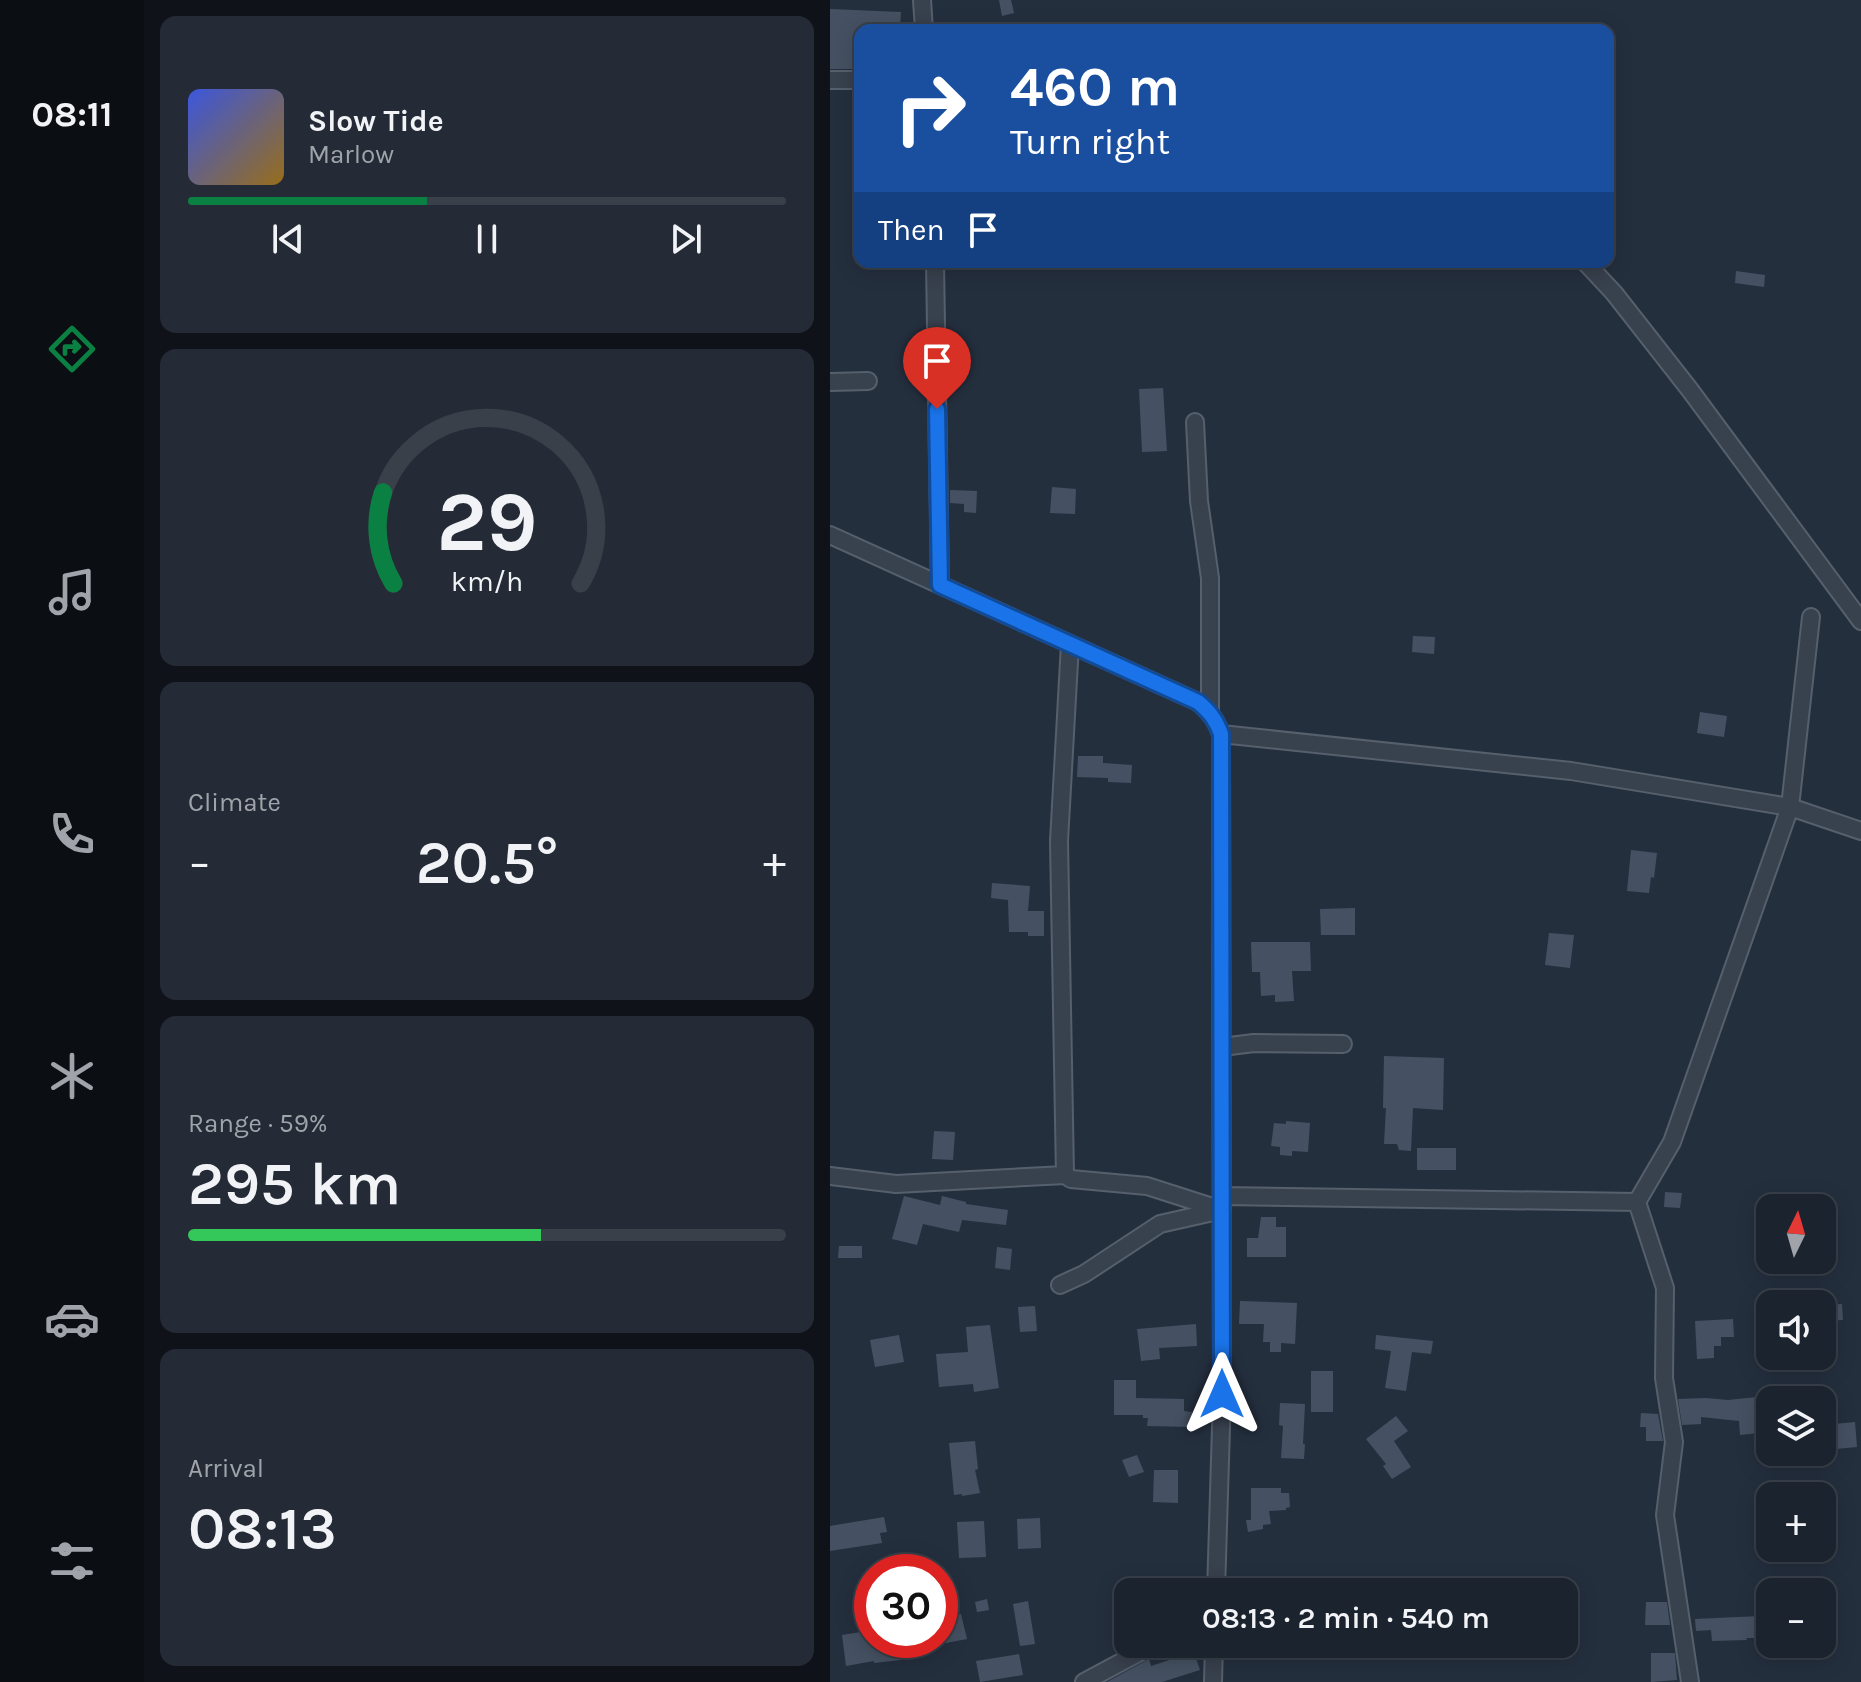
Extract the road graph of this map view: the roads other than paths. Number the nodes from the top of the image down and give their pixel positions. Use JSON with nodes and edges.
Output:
{"nodes":[{"id":1,"x":922,"y":0,"type":"edge"},
{"id":2,"x":924,"y":24,"type":"edge"},
{"id":3,"x":830,"y":80,"type":"edge"},
{"id":4,"x":854,"y":80,"type":"edge"},
{"id":5,"x":935,"y":268,"type":"edge"},
{"id":6,"x":1591,"y":268,"type":"edge"},
{"id":7,"x":868,"y":381,"type":"dead end"},
{"id":8,"x":830,"y":382,"type":"edge"},
{"id":9,"x":1195,"y":422,"type":"dead end"},
{"id":10,"x":830,"y":535,"type":"edge"},
{"id":11,"x":940,"y":585,"type":"junction"},
{"id":12,"x":1811,"y":617,"type":"dead end"},
{"id":13,"x":1861,"y":621,"type":"edge"},
{"id":14,"x":1070,"y":644,"type":"junction"},
{"id":15,"x":1210,"y":712,"type":"junction"},
{"id":16,"x":1221,"y":734,"type":"junction"},
{"id":17,"x":1790,"y":807,"type":"junction"},
{"id":18,"x":1861,"y":831,"type":"edge"},
{"id":19,"x":1343,"y":1044,"type":"dead end"},
{"id":20,"x":1222,"y":1047,"type":"junction"},
{"id":21,"x":1065,"y":1175,"type":"junction"},
{"id":22,"x":830,"y":1176,"type":"edge"},
{"id":23,"x":1637,"y":1202,"type":"junction"},
{"id":24,"x":1222,"y":1203,"type":"junction"},
{"id":25,"x":1060,"y":1285,"type":"dead end"},
{"id":26,"x":1216,"y":1578,"type":"edge"},
{"id":27,"x":1129,"y":1658,"type":"edge"},
{"id":28,"x":1214,"y":1658,"type":"edge"},
{"id":29,"x":1084,"y":1682,"type":"edge"},
{"id":30,"x":1213,"y":1682,"type":"edge"},
{"id":31,"x":1690,"y":1682,"type":"edge"}],
"edges":[{"from":1,"to":2,"type":"street"},
{"from":3,"to":4,"type":"street"},
{"from":5,"to":11,"type":"street"},
{"from":6,"to":13,"type":"street"},
{"from":7,"to":8,"type":"street"},
{"from":9,"to":15,"type":"street"},
{"from":10,"to":11,"type":"street"},
{"from":11,"to":14,"type":"street"},
{"from":12,"to":17,"type":"street"},
{"from":14,"to":15,"type":"street"},
{"from":14,"to":21,"type":"street"},
{"from":15,"to":16,"type":"street"},
{"from":16,"to":17,"type":"street"},
{"from":16,"to":20,"type":"street"},
{"from":17,"to":18,"type":"street"},
{"from":17,"to":23,"type":"street"},
{"from":19,"to":20,"type":"street"},
{"from":20,"to":24,"type":"street"},
{"from":21,"to":22,"type":"street"},
{"from":21,"to":24,"type":"street"},
{"from":23,"to":24,"type":"street"},
{"from":23,"to":31,"type":"street"},
{"from":24,"to":25,"type":"street"},
{"from":24,"to":26,"type":"street"},
{"from":27,"to":29,"type":"street"},
{"from":28,"to":30,"type":"street"}]}
